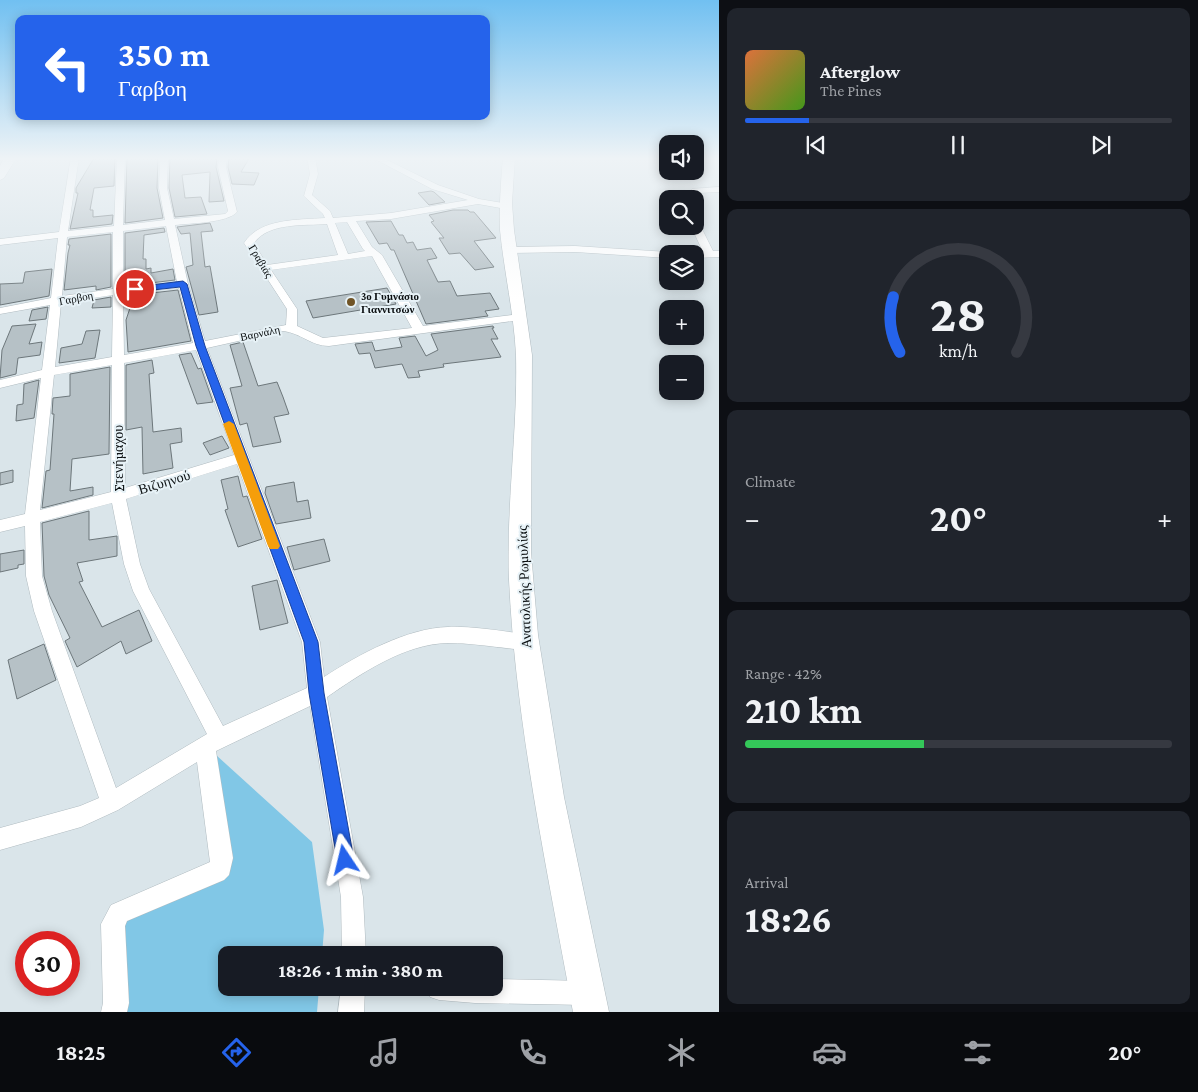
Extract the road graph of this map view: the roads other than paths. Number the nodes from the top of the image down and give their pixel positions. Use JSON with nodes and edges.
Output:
{"nodes":[{"id":1,"x":68,"y":204,"type":"edge"},
{"id":2,"x":119,"y":204,"type":"edge"},
{"id":3,"x":167,"y":204,"type":"edge"},
{"id":4,"x":231,"y":204,"type":"edge"},
{"id":5,"x":317,"y":204,"type":"edge"},
{"id":6,"x":456,"y":204,"type":"edge"},
{"id":7,"x":498,"y":204,"type":"edge"},
{"id":8,"x":506,"y":206,"type":"joint"},
{"id":9,"x":350,"y":219,"type":"junction"},
{"id":10,"x":329,"y":220,"type":"junction"},
{"id":11,"x":170,"y":222,"type":"junction"},
{"id":12,"x":118,"y":228,"type":"junction"},
{"id":13,"x":63,"y":234,"type":"junction"},
{"id":14,"x":699,"y":235,"type":"edge"},
{"id":15,"x":0,"y":242,"type":"edge"},
{"id":16,"x":509,"y":250,"type":"junction"},
{"id":17,"x":375,"y":253,"type":"junction"},
{"id":18,"x":659,"y":254,"type":"edge"},
{"id":19,"x":704,"y":254,"type":"edge"},
{"id":20,"x":708,"y":254,"type":"junction"},
{"id":21,"x":719,"y":254,"type":"edge"},
{"id":22,"x":344,"y":257,"type":"junction"},
{"id":23,"x":265,"y":268,"type":"junction"},
{"id":24,"x":183,"y":284,"type":"junction"},
{"id":25,"x":119,"y":291,"type":"junction"},
{"id":26,"x":55,"y":302,"type":"junction"},
{"id":27,"x":0,"y":311,"type":"edge"},
{"id":28,"x":520,"y":317,"type":"junction"},
{"id":29,"x":292,"y":328,"type":"junction"},
{"id":30,"x":419,"y":330,"type":"junction"},
{"id":31,"x":200,"y":346,"type":"junction"},
{"id":32,"x":119,"y":360,"type":"junction"},
{"id":33,"x":48,"y":372,"type":"junction"},
{"id":34,"x":0,"y":384,"type":"edge"},
{"id":35,"x":241,"y":458,"type":"junction"},
{"id":36,"x":118,"y":496,"type":"junction"},
{"id":37,"x":32,"y":517,"type":"junction"},
{"id":38,"x":0,"y":526,"type":"edge"},
{"id":39,"x":525,"y":642,"type":"junction"},
{"id":40,"x":317,"y":693,"type":"junction"},
{"id":41,"x":212,"y":742,"type":"junction"},
{"id":42,"x":111,"y":803,"type":"junction"},
{"id":43,"x":0,"y":839,"type":"edge"},
{"id":44,"x":354,"y":946,"type":"edge"},
{"id":45,"x":503,"y":993,"type":"edge"},
{"id":46,"x":352,"y":996,"type":"edge"},
{"id":47,"x":589,"y":1002,"type":"edge"},
{"id":48,"x":114,"y":1012,"type":"edge"},
{"id":49,"x":351,"y":1012,"type":"edge"}],
"edges":[{"from":1,"to":13,"type":"street"},
{"from":2,"to":12,"type":"street","name":"Στενήμαχου"},
{"from":3,"to":11,"type":"street"},
{"from":4,"to":11,"type":"street"},
{"from":5,"to":10,"type":"street"},
{"from":6,"to":9,"type":"street","name":"Γραβιάς"},
{"from":7,"to":8,"type":"street","name":"Γραβιάς"},
{"from":8,"to":16,"type":"street","name":"Ανατολικής Ρωμυλίας"},
{"from":9,"to":10,"type":"street","name":"Γραβιάς"},
{"from":9,"to":17,"type":"street"},
{"from":10,"to":22,"type":"street"},
{"from":10,"to":23,"type":"street","name":"Γραβιάς"},
{"from":11,"to":12,"type":"street"},
{"from":11,"to":24,"type":"street"},
{"from":12,"to":13,"type":"street"},
{"from":12,"to":25,"type":"street","name":"Στενήμαχου"},
{"from":13,"to":15,"type":"street"},
{"from":13,"to":26,"type":"street"},
{"from":14,"to":20,"type":"street"},
{"from":16,"to":18,"type":"street"},
{"from":16,"to":28,"type":"street","name":"Ανατολικής Ρωμυλίας"},
{"from":17,"to":22,"type":"street"},
{"from":17,"to":30,"type":"street"},
{"from":19,"to":20,"type":"street"},
{"from":20,"to":21,"type":"street"},
{"from":22,"to":23,"type":"street"},
{"from":23,"to":29,"type":"street","name":"Γραβιάς"},
{"from":24,"to":25,"type":"street","name":"Γαρβοη"},
{"from":24,"to":31,"type":"street"},
{"from":25,"to":26,"type":"street","name":"Γαρβοη"},
{"from":25,"to":32,"type":"street","name":"Στενήμαχου"},
{"from":26,"to":27,"type":"street","name":"Γαρβοη"},
{"from":26,"to":33,"type":"street"},
{"from":28,"to":30,"type":"street","name":"Βαρνάλη"},
{"from":28,"to":39,"type":"street","name":"Ανατολικής Ρωμυλίας"},
{"from":29,"to":30,"type":"street","name":"Βαρνάλη"},
{"from":29,"to":31,"type":"street","name":"Βαρνάλη"},
{"from":31,"to":32,"type":"street","name":"Βαρνάλη"},
{"from":31,"to":35,"type":"street"},
{"from":32,"to":33,"type":"street","name":"Βαρνάλη"},
{"from":32,"to":36,"type":"street","name":"Στενήμαχου"},
{"from":33,"to":34,"type":"street","name":"Βαρνάλη"},
{"from":33,"to":37,"type":"street"},
{"from":35,"to":36,"type":"street","name":"Βιζυηνού"},
{"from":35,"to":40,"type":"street"},
{"from":36,"to":37,"type":"street","name":"Βιζυηνού"},
{"from":36,"to":41,"type":"street","name":"Στενήμαχου"},
{"from":37,"to":38,"type":"street","name":"Βιζυηνού"},
{"from":37,"to":42,"type":"street"},
{"from":39,"to":40,"type":"street"},
{"from":39,"to":47,"type":"street","name":"Ανατολικής Ρωμυλίας"},
{"from":40,"to":41,"type":"street"},
{"from":40,"to":44,"type":"street"},
{"from":41,"to":42,"type":"street"},
{"from":41,"to":48,"type":"street","name":"Στενήμαχου"},
{"from":42,"to":43,"type":"street"},
{"from":45,"to":47,"type":"street"},
{"from":46,"to":49,"type":"street"}]}
